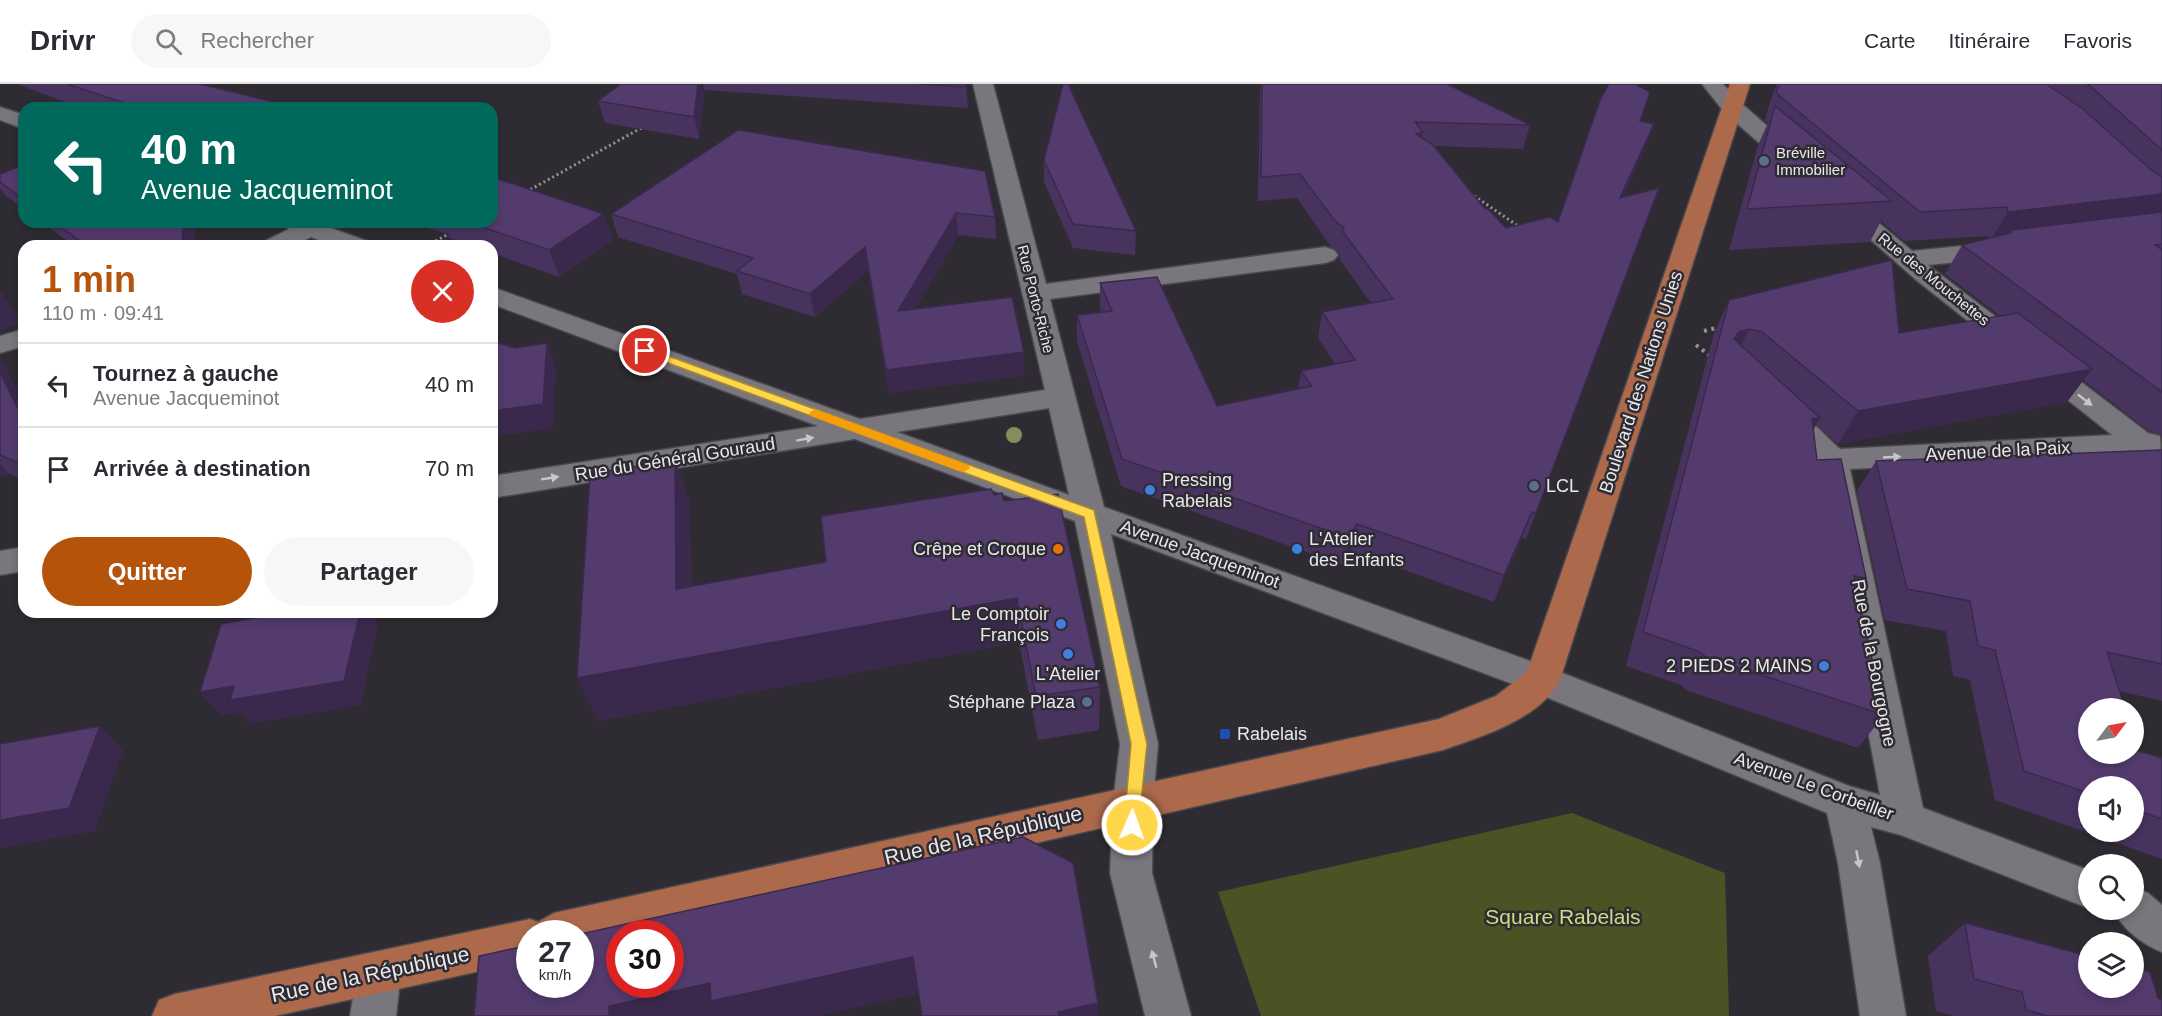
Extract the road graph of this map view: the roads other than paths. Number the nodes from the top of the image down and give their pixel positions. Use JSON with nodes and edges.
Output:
{"nodes":[{"id":1,"x":983,"y":84,"type":"edge"},
{"id":2,"x":1712,"y":84,"type":"edge"},
{"id":3,"x":1736,"y":96,"type":"edge"},
{"id":4,"x":0,"y":114,"type":"edge"},
{"id":5,"x":18,"y":120,"type":"edge"},
{"id":6,"x":296,"y":228,"type":"edge"},
{"id":7,"x":308,"y":228,"type":"edge"},
{"id":8,"x":281,"y":240,"type":"edge"},
{"id":9,"x":341,"y":240,"type":"edge"},
{"id":10,"x":2026,"y":246,"type":"edge"},
{"id":11,"x":1325,"y":255,"type":"dead end"},
{"id":12,"x":1907,"y":259,"type":"junction"},
{"id":13,"x":1034,"y":293,"type":"junction"},
{"id":14,"x":498,"y":297,"type":"edge"},
{"id":15,"x":18,"y":339,"type":"edge"},
{"id":16,"x":0,"y":345,"type":"edge"},
{"id":17,"x":1761,"y":396,"type":"edge"},
{"id":18,"x":1060,"y":397,"type":"junction"},
{"id":19,"x":858,"y":429,"type":"junction"},
{"id":20,"x":2155,"y":448,"type":"edge"},
{"id":21,"x":1833,"y":460,"type":"junction"},
{"id":22,"x":498,"y":486,"type":"edge"},
{"id":23,"x":1090,"y":514,"type":"junction"},
{"id":24,"x":18,"y":560,"type":"edge"},
{"id":25,"x":0,"y":563,"type":"edge"},
{"id":26,"x":1542,"y":680,"type":"junction"},
{"id":27,"x":1133,"y":802,"type":"junction"},
{"id":28,"x":1845,"y":802,"type":"junction"},
{"id":29,"x":1905,"y":819,"type":"junction"},
{"id":30,"x":2078,"y":885,"type":"edge"},
{"id":31,"x":2144,"y":908,"type":"edge"},
{"id":32,"x":2162,"y":910,"type":"edge"},
{"id":33,"x":2144,"y":916,"type":"edge"},
{"id":34,"x":594,"y":924,"type":"edge"},
{"id":35,"x":2162,"y":932,"type":"edge"},
{"id":36,"x":516,"y":942,"type":"edge"},
{"id":37,"x":379,"y":973,"type":"junction"},
{"id":38,"x":175,"y":1016,"type":"edge"},
{"id":39,"x":373,"y":1016,"type":"edge"},
{"id":40,"x":1168,"y":1016,"type":"edge"},
{"id":41,"x":1883,"y":1016,"type":"edge"}],
"edges":[{"from":1,"to":13,"type":"street","name":"Rue Porto-Riche"},
{"from":2,"to":3,"type":"street","name":"Rue des Mouchettes"},
{"from":3,"to":12,"type":"street","name":"Rue des Mouchettes"},
{"from":3,"to":26,"type":"main road","name":"Boulevard des Nations Unies"},
{"from":4,"to":5,"type":"street"},
{"from":6,"to":8,"type":"street"},
{"from":7,"to":9,"type":"street"},
{"from":10,"to":12,"type":"street"},
{"from":11,"to":13,"type":"street"},
{"from":12,"to":20,"type":"street","name":"Rue des Mouchettes","one_way":true},
{"from":13,"to":18,"type":"street","name":"Rue Porto-Riche"},
{"from":14,"to":19,"type":"street","name":"Avenue Jacqueminot"},
{"from":15,"to":16,"type":"street"},
{"from":17,"to":21,"type":"street"},
{"from":18,"to":19,"type":"street","name":"Avenue Jacqueminot"},
{"from":18,"to":23,"type":"street","name":"Rue Porto-Riche"},
{"from":22,"to":19,"type":"street","name":"Rue du Général Gouraud","one_way":true},
{"from":19,"to":23,"type":"street","name":"Avenue Jacqueminot"},
{"from":21,"to":20,"type":"street","name":"Avenue de la Paix","one_way":true},
{"from":21,"to":29,"type":"street","name":"Rue de la Bourgogne"},
{"from":23,"to":26,"type":"street","name":"Avenue Jacqueminot"},
{"from":23,"to":27,"type":"street","name":"Rue Porto-Riche"},
{"from":24,"to":25,"type":"street"},
{"from":26,"to":27,"type":"main road","name":"Rue de la République"},
{"from":26,"to":28,"type":"street","name":"Avenue Le Corbeiller"},
{"from":27,"to":34,"type":"main road","name":"Rue de la République"},
{"from":40,"to":27,"type":"street","name":"Rue Porto-Riche","one_way":true},
{"from":28,"to":29,"type":"street","name":"Avenue Le Corbeiller"},
{"from":28,"to":41,"type":"street","one_way":true},
{"from":29,"to":30,"type":"street","name":"Avenue Le Corbeiller"},
{"from":31,"to":32,"type":"street"},
{"from":33,"to":35,"type":"street"},
{"from":36,"to":37,"type":"main road","name":"Rue de la République"},
{"from":37,"to":38,"type":"main road","name":"Rue de la République"},
{"from":37,"to":39,"type":"street"}]}
